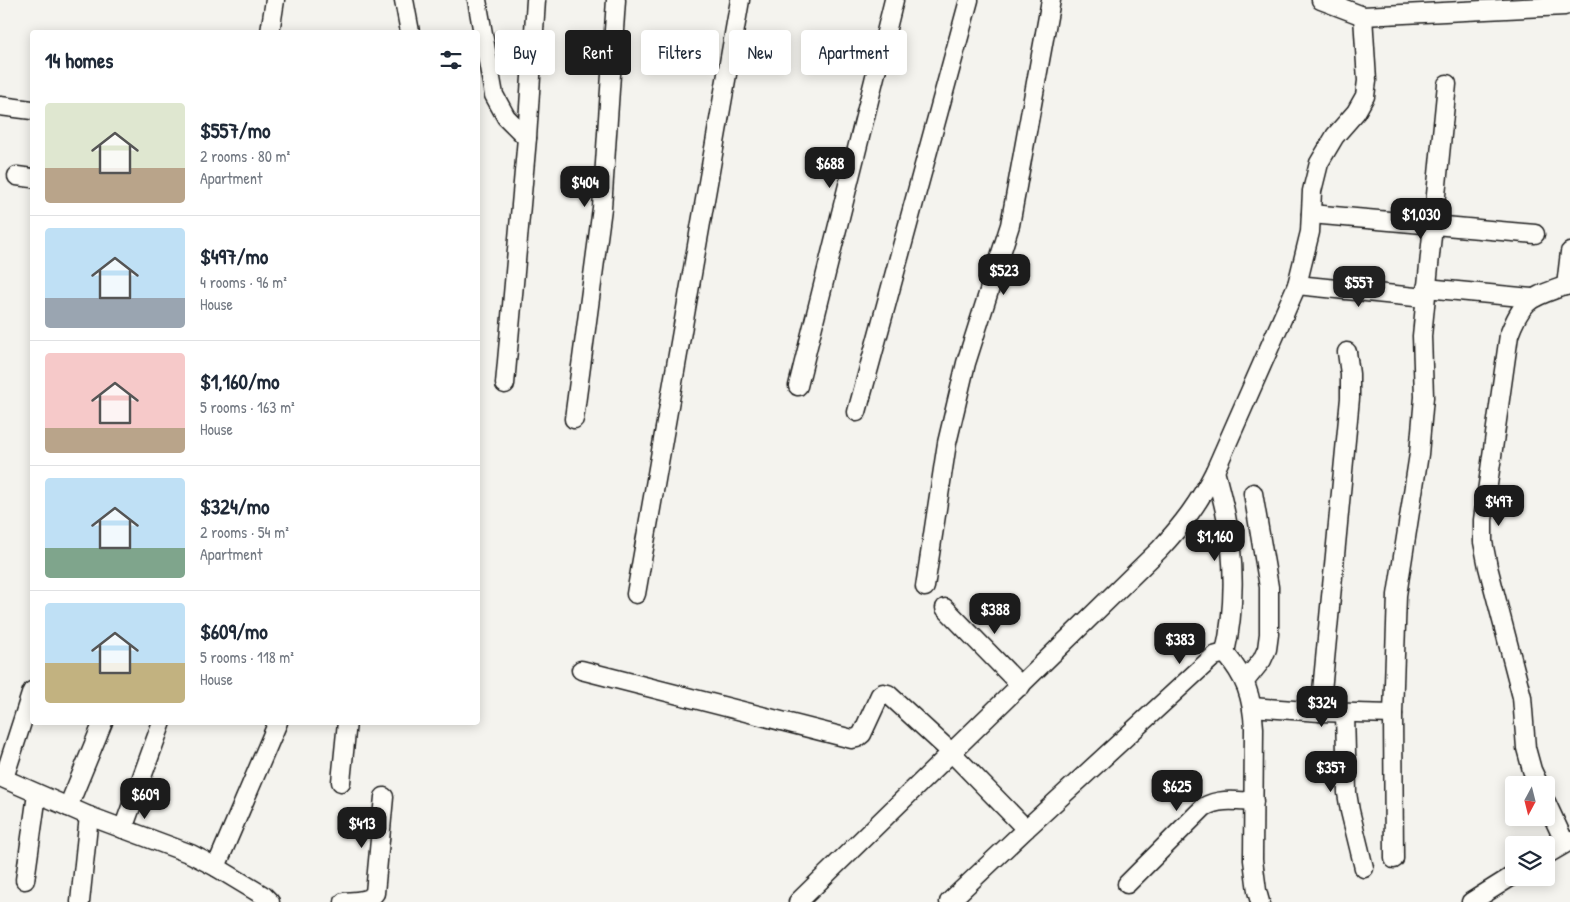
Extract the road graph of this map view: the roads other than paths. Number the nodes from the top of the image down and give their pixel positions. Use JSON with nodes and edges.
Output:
{"nodes":[{"id":1,"x":404,"y":0,"type":"edge"},
{"id":2,"x":477,"y":0,"type":"edge"},
{"id":3,"x":536,"y":0,"type":"edge"},
{"id":4,"x":616,"y":0,"type":"edge"},
{"id":5,"x":740,"y":0,"type":"edge"},
{"id":6,"x":894,"y":0,"type":"edge"},
{"id":7,"x":969,"y":0,"type":"edge"},
{"id":8,"x":1051,"y":0,"type":"edge"},
{"id":9,"x":1321,"y":0,"type":"edge"},
{"id":10,"x":270,"y":1,"type":"edge"},
{"id":11,"x":1565,"y":6,"type":"dead end"},
{"id":12,"x":1363,"y":16,"type":"junction"},
{"id":13,"x":270,"y":30,"type":"edge"},
{"id":14,"x":410,"y":30,"type":"edge"},
{"id":15,"x":1447,"y":84,"type":"dead end"},
{"id":16,"x":0,"y":106,"type":"edge"},
{"id":17,"x":30,"y":110,"type":"edge"},
{"id":18,"x":527,"y":138,"type":"junction"},
{"id":19,"x":1311,"y":214,"type":"junction"},
{"id":20,"x":1432,"y":225,"type":"junction"},
{"id":21,"x":1535,"y":234,"type":"dead end"},
{"id":22,"x":1570,"y":252,"type":"edge"},
{"id":23,"x":1297,"y":285,"type":"junction"},
{"id":24,"x":1568,"y":285,"type":"edge"},
{"id":25,"x":1425,"y":293,"type":"junction"},
{"id":26,"x":1532,"y":298,"type":"junction"},
{"id":27,"x":1347,"y":352,"type":"dead end"},
{"id":28,"x":505,"y":384,"type":"dead end"},
{"id":29,"x":798,"y":386,"type":"dead end"},
{"id":30,"x":857,"y":412,"type":"dead end"},
{"id":31,"x":574,"y":418,"type":"dead end"},
{"id":32,"x":1216,"y":471,"type":"junction"},
{"id":33,"x":1253,"y":493,"type":"dead end"},
{"id":34,"x":925,"y":587,"type":"dead end"},
{"id":35,"x":636,"y":594,"type":"dead end"},
{"id":36,"x":945,"y":608,"type":"dead end"},
{"id":37,"x":1225,"y":653,"type":"junction"},
{"id":38,"x":581,"y":670,"type":"dead end"},
{"id":39,"x":1245,"y":681,"type":"junction"},
{"id":40,"x":1021,"y":686,"type":"junction"},
{"id":41,"x":30,"y":697,"type":"edge"},
{"id":42,"x":1252,"y":707,"type":"junction"},
{"id":43,"x":1320,"y":712,"type":"junction"},
{"id":44,"x":1345,"y":713,"type":"junction"},
{"id":45,"x":1393,"y":714,"type":"junction"},
{"id":46,"x":102,"y":725,"type":"edge"},
{"id":47,"x":161,"y":725,"type":"edge"},
{"id":48,"x":277,"y":725,"type":"edge"},
{"id":49,"x":347,"y":725,"type":"edge"},
{"id":50,"x":951,"y":752,"type":"junction"},
{"id":51,"x":1535,"y":776,"type":"edge"},
{"id":52,"x":2,"y":778,"type":"edge"},
{"id":53,"x":341,"y":782,"type":"dead end"},
{"id":54,"x":38,"y":794,"type":"junction"},
{"id":55,"x":384,"y":797,"type":"dead end"},
{"id":56,"x":1254,"y":802,"type":"junction"},
{"id":57,"x":68,"y":807,"type":"junction"},
{"id":58,"x":89,"y":816,"type":"junction"},
{"id":59,"x":1555,"y":818,"type":"edge"},
{"id":60,"x":123,"y":829,"type":"junction"},
{"id":61,"x":1026,"y":829,"type":"junction"},
{"id":62,"x":1568,"y":842,"type":"edge"},
{"id":63,"x":1555,"y":850,"type":"edge"},
{"id":64,"x":1394,"y":859,"type":"dead end"},
{"id":65,"x":216,"y":867,"type":"junction"},
{"id":66,"x":1364,"y":868,"type":"dead end"},
{"id":67,"x":25,"y":880,"type":"dead end"},
{"id":68,"x":1505,"y":881,"type":"edge"},
{"id":69,"x":1127,"y":884,"type":"dead end"},
{"id":70,"x":80,"y":902,"type":"edge"},
{"id":71,"x":270,"y":902,"type":"edge"},
{"id":72,"x":344,"y":902,"type":"edge"},
{"id":73,"x":798,"y":902,"type":"edge"},
{"id":74,"x":949,"y":902,"type":"edge"},
{"id":75,"x":1260,"y":902,"type":"edge"},
{"id":76,"x":1471,"y":902,"type":"edge"}],
"edges":[{"from":1,"to":14,"type":"street"},
{"from":2,"to":18,"type":"street"},
{"from":3,"to":18,"type":"street"},
{"from":4,"to":31,"type":"street"},
{"from":5,"to":35,"type":"street"},
{"from":6,"to":29,"type":"street"},
{"from":7,"to":30,"type":"street"},
{"from":8,"to":34,"type":"street"},
{"from":9,"to":12,"type":"street"},
{"from":10,"to":13,"type":"street"},
{"from":11,"to":12,"type":"street"},
{"from":12,"to":19,"type":"street"},
{"from":15,"to":20,"type":"street"},
{"from":16,"to":17,"type":"street"},
{"from":18,"to":28,"type":"street"},
{"from":19,"to":20,"type":"street"},
{"from":19,"to":23,"type":"street"},
{"from":20,"to":21,"type":"street"},
{"from":20,"to":25,"type":"street"},
{"from":22,"to":24,"type":"street"},
{"from":23,"to":25,"type":"street"},
{"from":23,"to":32,"type":"street"},
{"from":24,"to":26,"type":"street"},
{"from":25,"to":26,"type":"street"},
{"from":25,"to":45,"type":"street"},
{"from":26,"to":51,"type":"street"},
{"from":27,"to":43,"type":"street"},
{"from":32,"to":37,"type":"street"},
{"from":32,"to":40,"type":"street"},
{"from":33,"to":39,"type":"street"},
{"from":36,"to":40,"type":"street"},
{"from":37,"to":39,"type":"street"},
{"from":37,"to":61,"type":"street"},
{"from":38,"to":50,"type":"street"},
{"from":39,"to":42,"type":"street"},
{"from":40,"to":50,"type":"street"},
{"from":41,"to":52,"type":"street"},
{"from":42,"to":43,"type":"street"},
{"from":42,"to":56,"type":"street"},
{"from":43,"to":44,"type":"street"},
{"from":44,"to":45,"type":"street"},
{"from":44,"to":66,"type":"street"},
{"from":45,"to":64,"type":"street"},
{"from":46,"to":57,"type":"street"},
{"from":47,"to":60,"type":"street"},
{"from":48,"to":65,"type":"street"},
{"from":49,"to":53,"type":"street"},
{"from":50,"to":61,"type":"street"},
{"from":50,"to":73,"type":"street"},
{"from":52,"to":54,"type":"street"},
{"from":54,"to":57,"type":"street"},
{"from":54,"to":67,"type":"street"},
{"from":55,"to":72,"type":"street"},
{"from":56,"to":69,"type":"street"},
{"from":56,"to":75,"type":"street"},
{"from":57,"to":58,"type":"street"},
{"from":58,"to":60,"type":"street"},
{"from":58,"to":70,"type":"street"},
{"from":59,"to":62,"type":"street"},
{"from":60,"to":65,"type":"street"},
{"from":61,"to":74,"type":"street"},
{"from":62,"to":63,"type":"street"},
{"from":65,"to":71,"type":"street"},
{"from":68,"to":76,"type":"street"}]}
